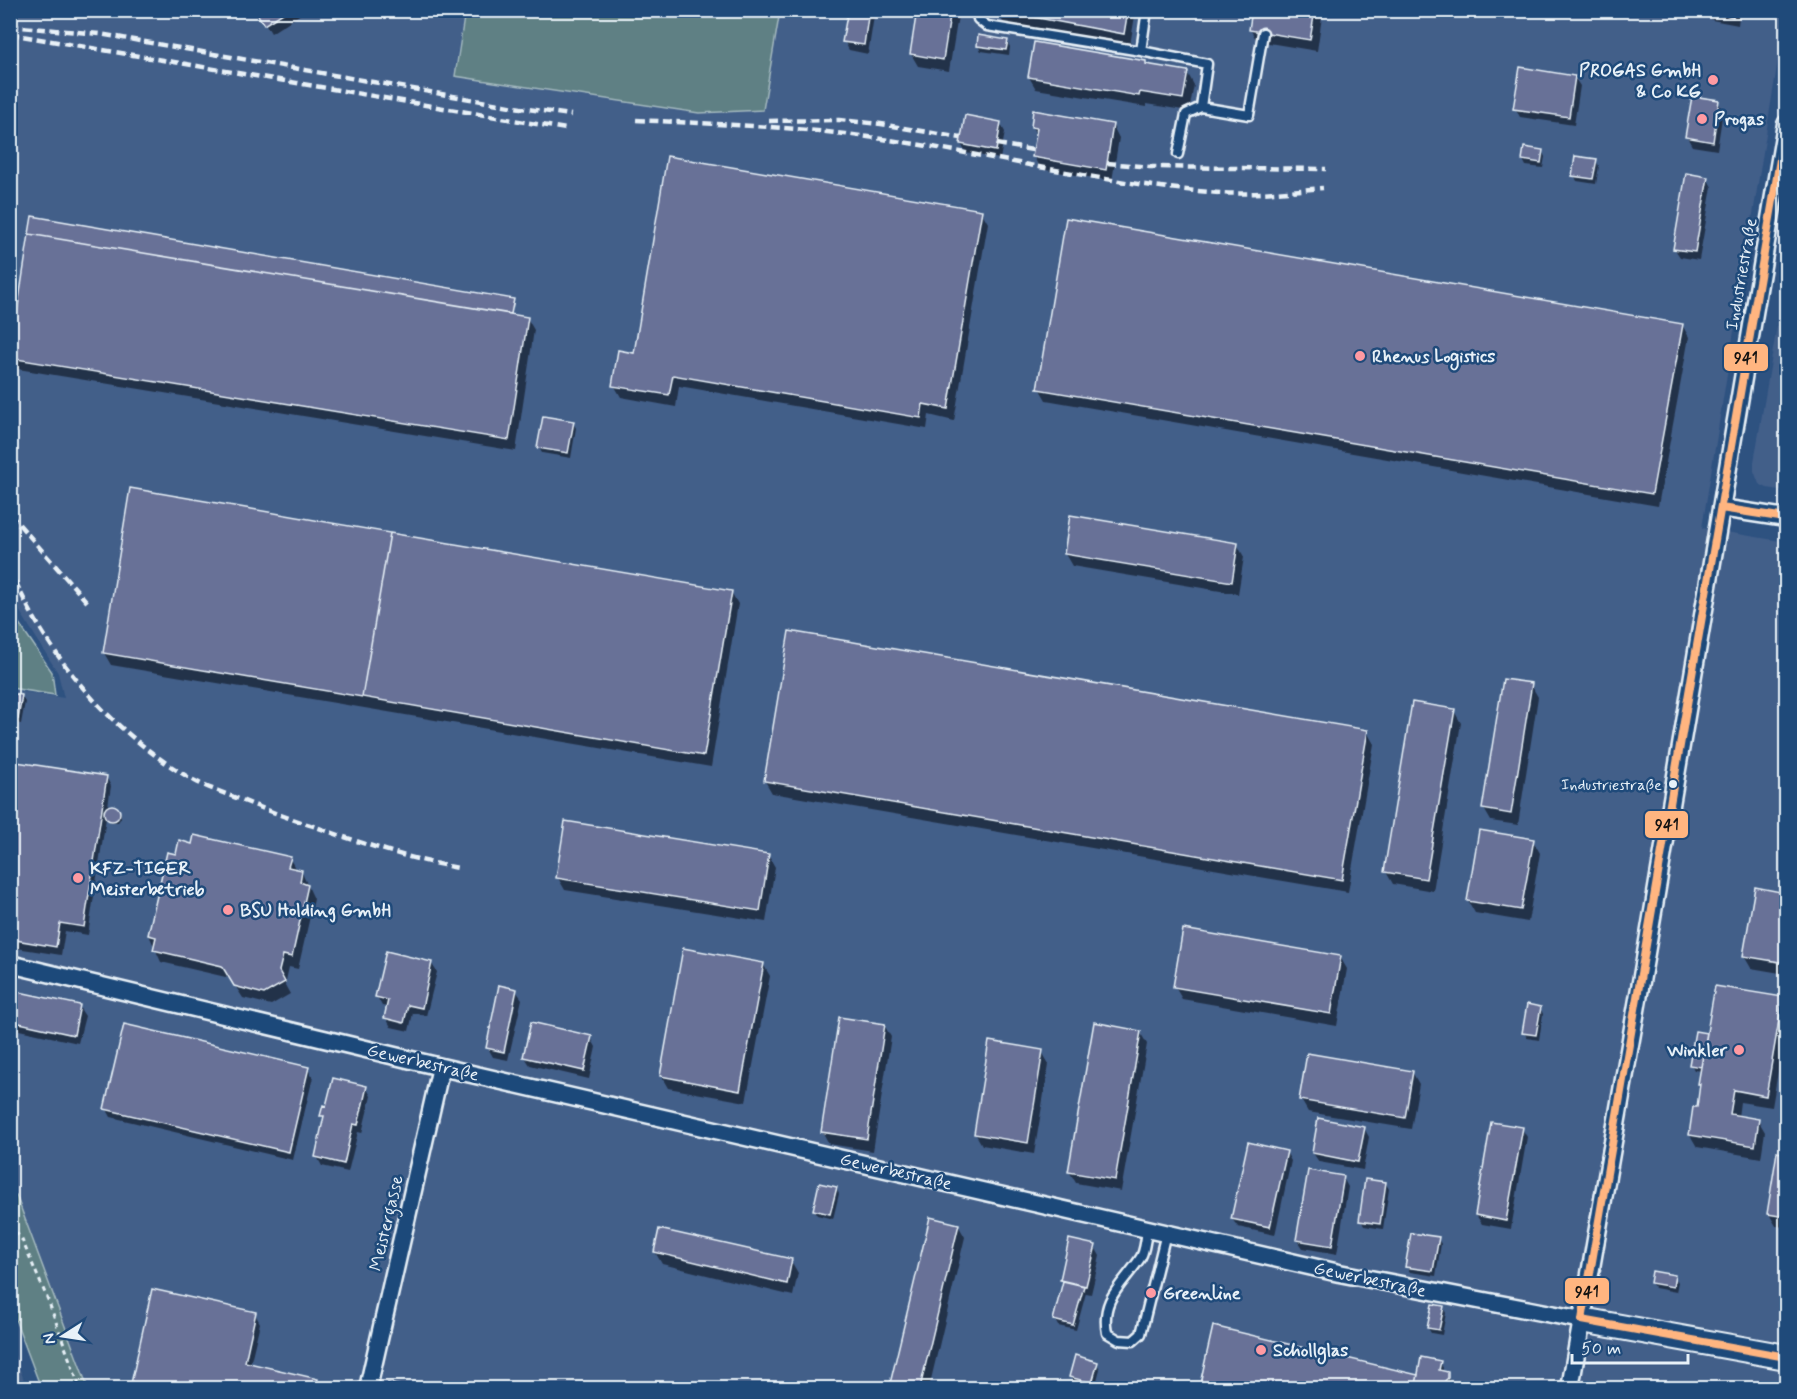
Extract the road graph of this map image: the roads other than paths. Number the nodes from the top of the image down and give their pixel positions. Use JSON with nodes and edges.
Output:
{"nodes":[{"id":1,"x":977,"y":10,"type":"edge"},
{"id":2,"x":1147,"y":10,"type":"edge"},
{"id":3,"x":1263,"y":33,"type":"dead end"},
{"id":4,"x":1140,"y":51,"type":"junction"},
{"id":5,"x":1201,"y":106,"type":"junction"},
{"id":6,"x":1786,"y":124,"type":"edge"},
{"id":7,"x":1178,"y":154,"type":"dead end"},
{"id":8,"x":1721,"y":508,"type":"junction"},
{"id":9,"x":1786,"y":519,"type":"edge"},
{"id":10,"x":10,"y":964,"type":"edge"},
{"id":11,"x":441,"y":1067,"type":"junction"},
{"id":12,"x":1147,"y":1229,"type":"junction"},
{"id":13,"x":1166,"y":1233,"type":"junction"},
{"id":14,"x":1582,"y":1320,"type":"junction"},
{"id":15,"x":1786,"y":1357,"type":"edge"},
{"id":16,"x":368,"y":1389,"type":"edge"},
{"id":17,"x":1570,"y":1389,"type":"edge"}],
"edges":[{"from":1,"to":4,"type":"lane"},
{"from":2,"to":4,"type":"lane"},
{"from":3,"to":5,"type":"lane"},
{"from":4,"to":5,"type":"lane"},
{"from":5,"to":7,"type":"lane"},
{"from":6,"to":8,"type":"street","name":"Industriestraße"},
{"from":8,"to":9,"type":"street"},
{"from":8,"to":14,"type":"street","name":"Industriestraße"},
{"from":10,"to":11,"type":"street","name":"Gewerbestraße"},
{"from":11,"to":12,"type":"street","name":"Gewerbestraße"},
{"from":11,"to":16,"type":"street","name":"Meistergasse"},
{"from":12,"to":13,"type":"street","name":"Gewerbestraße"},
{"from":12,"to":13,"type":"lane"},
{"from":13,"to":14,"type":"street","name":"Gewerbestraße"},
{"from":14,"to":15,"type":"street","name":"Gewerbestraße"},
{"from":14,"to":17,"type":"street","name":"Industriestraße"}]}
